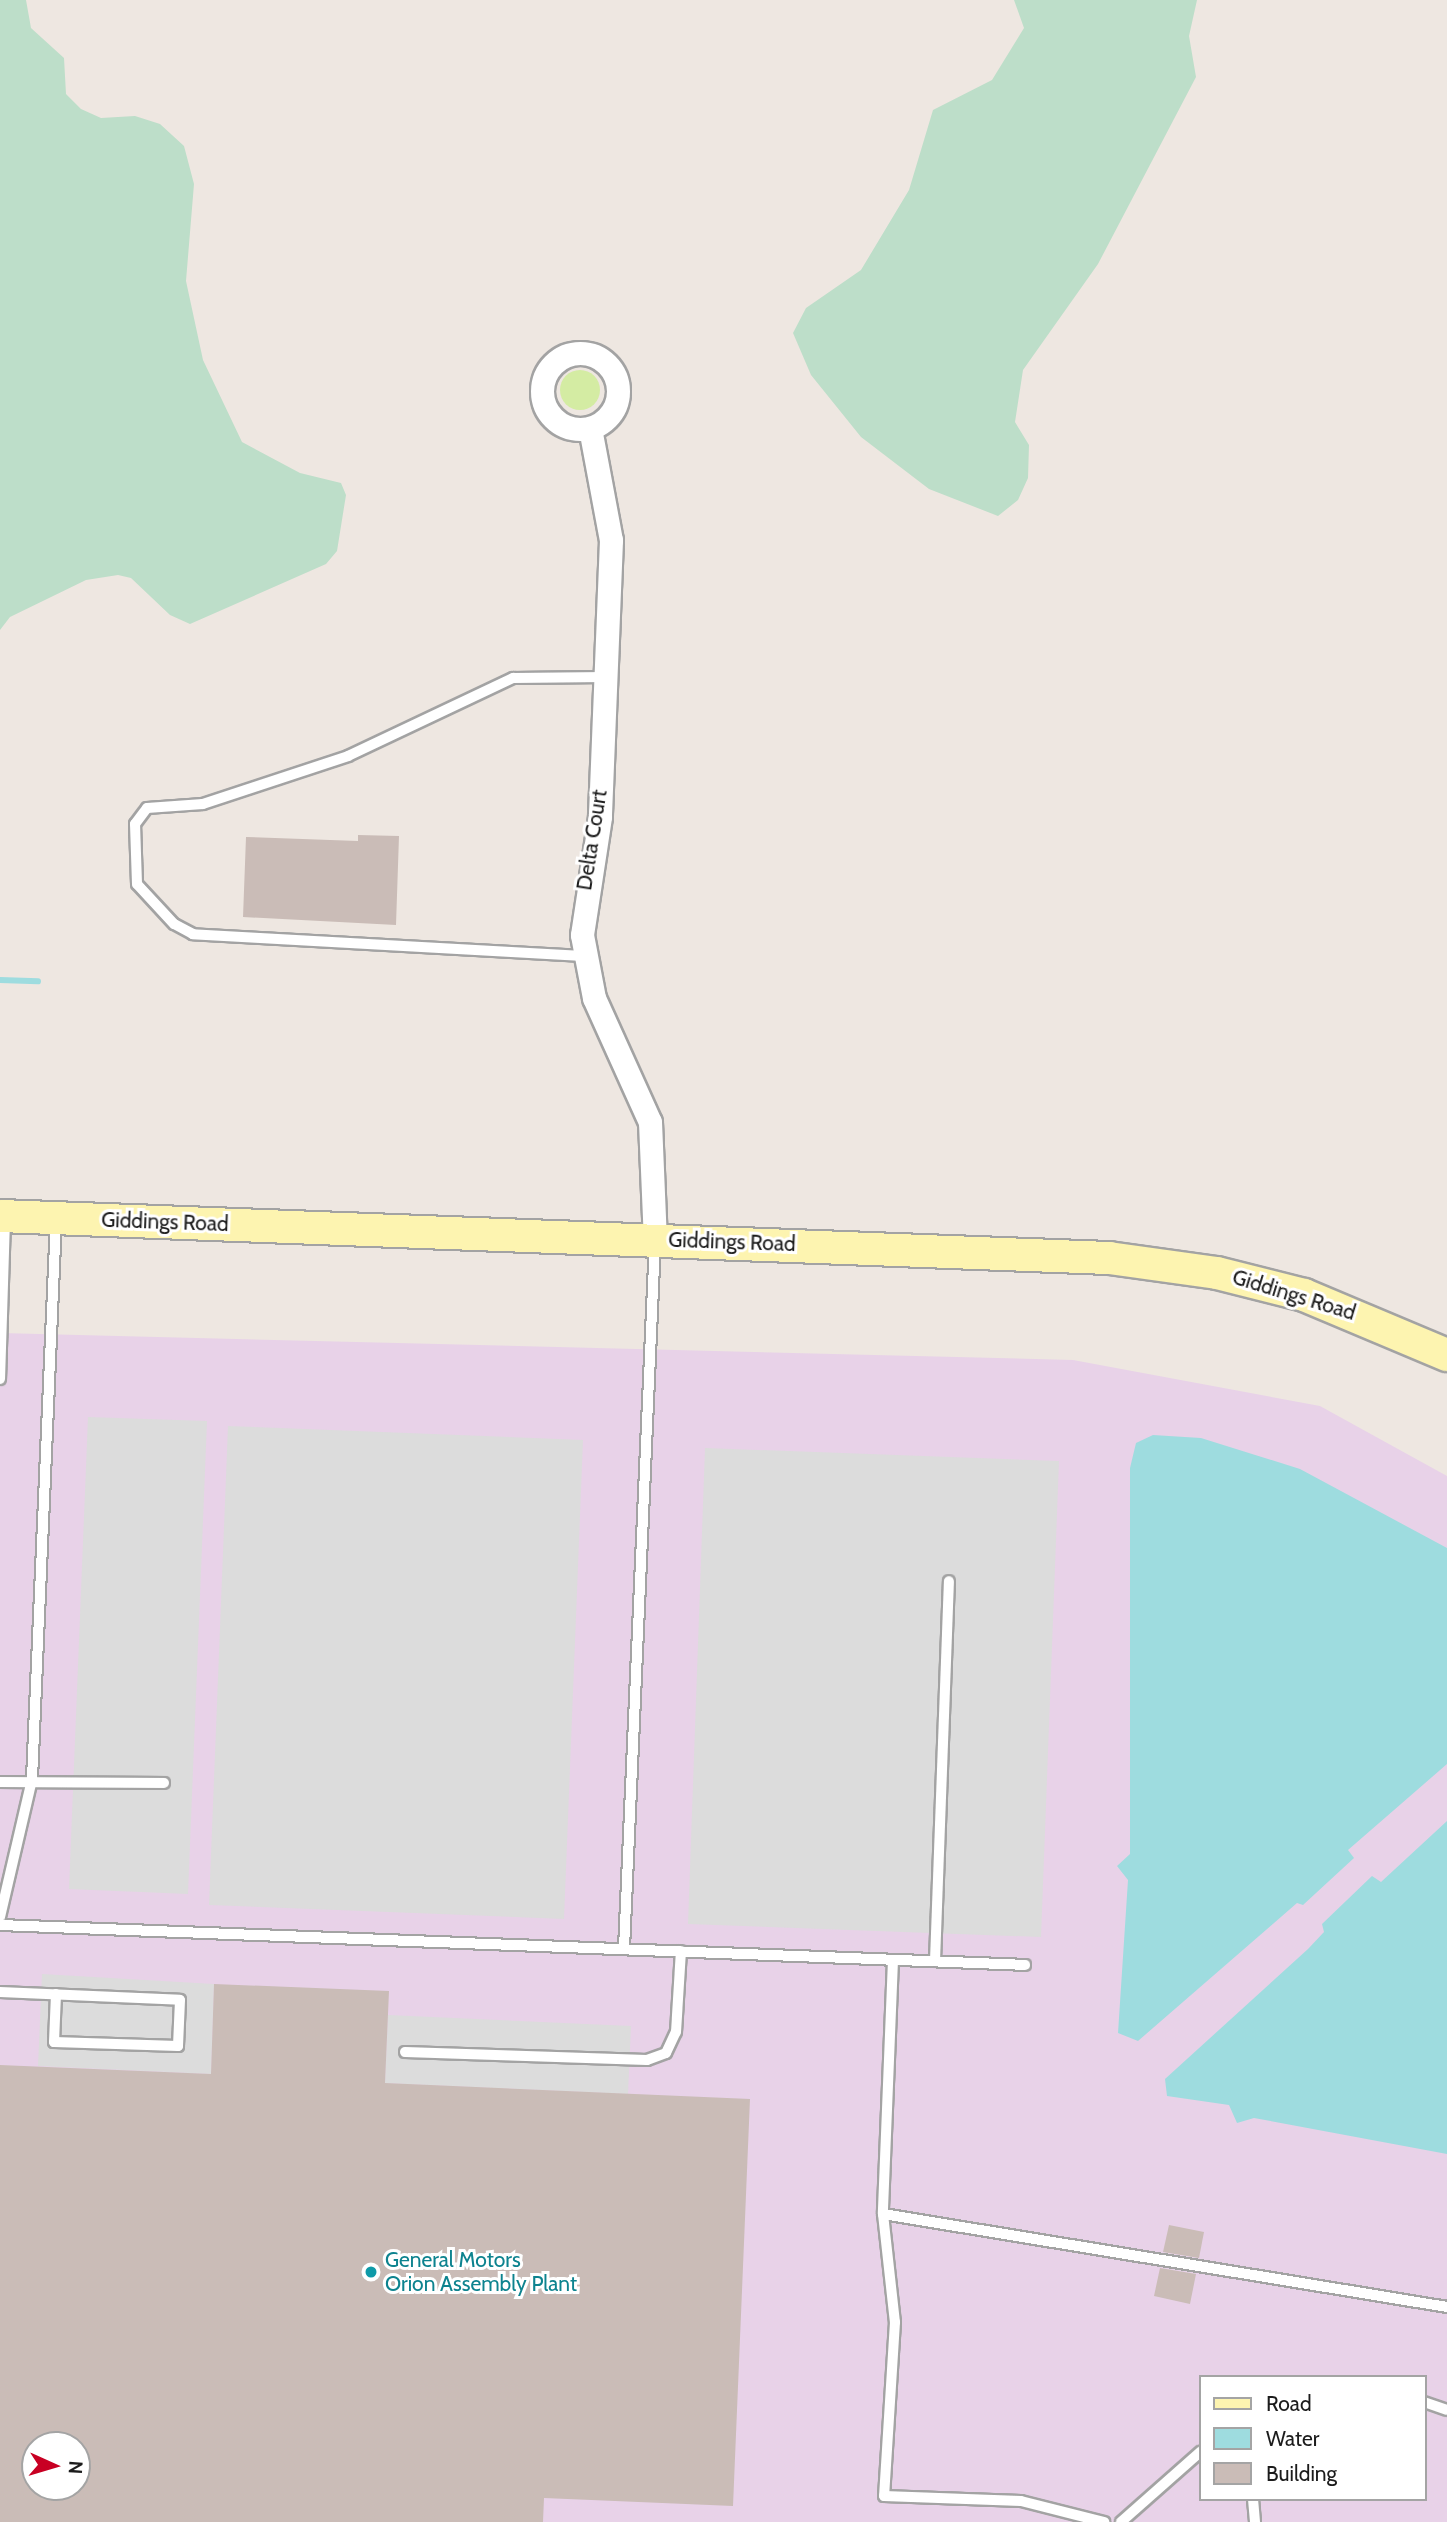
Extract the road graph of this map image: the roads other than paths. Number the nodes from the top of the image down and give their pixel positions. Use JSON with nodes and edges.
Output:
{"nodes":[{"id":1,"x":590,"y":428,"type":"dead end"},
{"id":2,"x":606,"y":677,"type":"junction"},
{"id":3,"x":583,"y":956,"type":"junction"},
{"id":4,"x":3,"y":1216,"type":"edge"},
{"id":5,"x":56,"y":1218,"type":"junction"},
{"id":6,"x":656,"y":1239,"type":"junction"},
{"id":7,"x":1447,"y":1355,"type":"edge"},
{"id":8,"x":0,"y":1379,"type":"edge"},
{"id":9,"x":949,"y":1581,"type":"dead end"},
{"id":10,"x":32,"y":1779,"type":"junction"},
{"id":11,"x":0,"y":1782,"type":"edge"},
{"id":12,"x":164,"y":1783,"type":"dead end"},
{"id":13,"x":0,"y":1917,"type":"edge"},
{"id":14,"x":0,"y":1925,"type":"edge"},
{"id":15,"x":624,"y":1949,"type":"junction"},
{"id":16,"x":681,"y":1951,"type":"junction"},
{"id":17,"x":893,"y":1959,"type":"junction"},
{"id":18,"x":935,"y":1961,"type":"junction"},
{"id":19,"x":1025,"y":1965,"type":"dead end"},
{"id":20,"x":0,"y":1992,"type":"edge"},
{"id":21,"x":56,"y":1994,"type":"junction"},
{"id":22,"x":405,"y":2052,"type":"dead end"},
{"id":23,"x":883,"y":2214,"type":"junction"},
{"id":24,"x":1447,"y":2308,"type":"edge"},
{"id":25,"x":1426,"y":2403,"type":"edge"},
{"id":26,"x":1447,"y":2410,"type":"edge"},
{"id":27,"x":1198,"y":2454,"type":"edge"},
{"id":28,"x":1253,"y":2501,"type":"edge"},
{"id":29,"x":1104,"y":2522,"type":"edge"},
{"id":30,"x":1121,"y":2522,"type":"edge"},
{"id":31,"x":1255,"y":2522,"type":"edge"}],
"edges":[{"from":1,"to":2,"type":"street","name":"Delta Court"},
{"from":2,"to":3,"type":"street","name":"Delta Court"},
{"from":2,"to":3,"type":"lane"},
{"from":3,"to":6,"type":"street","name":"Delta Court"},
{"from":4,"to":5,"type":"main road","name":"Giddings Road"},
{"from":4,"to":8,"type":"lane"},
{"from":5,"to":6,"type":"main road","name":"Giddings Road"},
{"from":5,"to":10,"type":"lane"},
{"from":6,"to":7,"type":"main road","name":"Giddings Road"},
{"from":6,"to":15,"type":"lane"},
{"from":9,"to":18,"type":"lane"},
{"from":10,"to":11,"type":"lane"},
{"from":10,"to":12,"type":"lane"},
{"from":10,"to":13,"type":"lane"},
{"from":14,"to":15,"type":"lane"},
{"from":15,"to":16,"type":"lane"},
{"from":16,"to":17,"type":"lane"},
{"from":16,"to":22,"type":"lane"},
{"from":17,"to":18,"type":"lane"},
{"from":17,"to":23,"type":"lane"},
{"from":18,"to":19,"type":"lane"},
{"from":20,"to":21,"type":"lane"},
{"from":21,"to":21,"type":"lane"},
{"from":23,"to":24,"type":"lane"},
{"from":23,"to":29,"type":"lane"},
{"from":25,"to":26,"type":"lane"},
{"from":27,"to":30,"type":"lane"},
{"from":28,"to":31,"type":"lane"}]}
